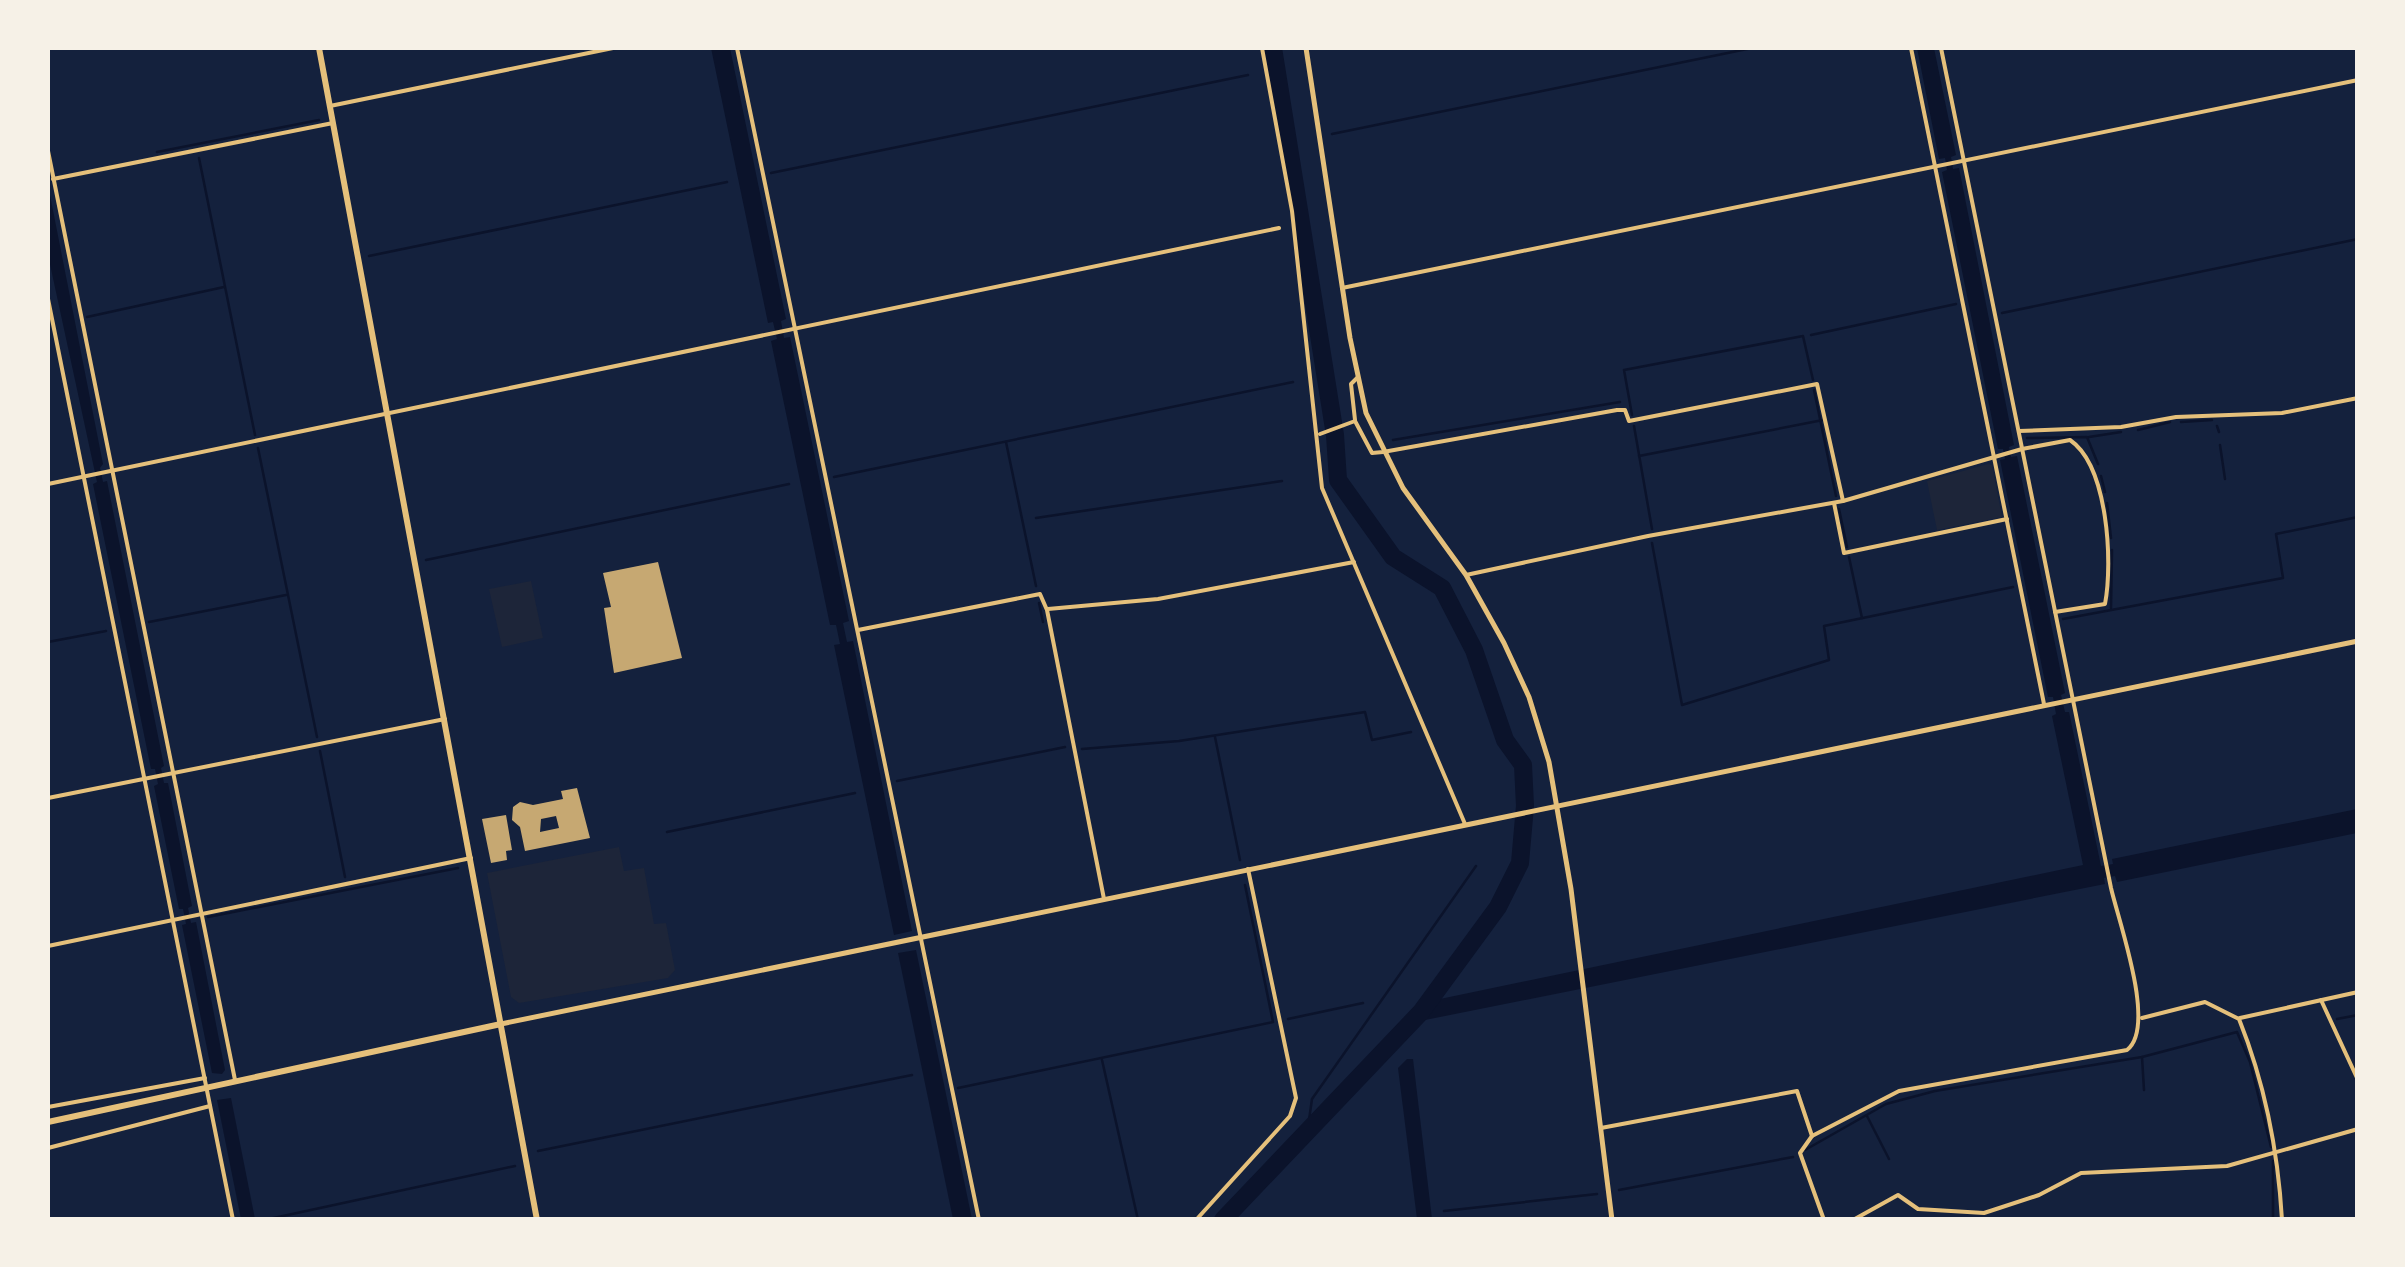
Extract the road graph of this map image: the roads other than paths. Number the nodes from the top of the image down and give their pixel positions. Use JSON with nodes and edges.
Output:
{"nodes":[{"id":1,"x":319,"y":48,"type":"edge"},
{"id":2,"x":613,"y":48,"type":"edge"},
{"id":3,"x":737,"y":48,"type":"edge"},
{"id":4,"x":1262,"y":48,"type":"edge"},
{"id":5,"x":1306,"y":48,"type":"edge"},
{"id":6,"x":1911,"y":48,"type":"edge"},
{"id":7,"x":1941,"y":48,"type":"edge"},
{"id":8,"x":2358,"y":80,"type":"edge"},
{"id":9,"x":330,"y":106,"type":"junction"},
{"id":10,"x":333,"y":123,"type":"junction"},
{"id":11,"x":48,"y":151,"type":"edge"},
{"id":12,"x":1964,"y":161,"type":"junction"},
{"id":13,"x":49,"y":167,"type":"edge"},
{"id":14,"x":1936,"y":167,"type":"junction"},
{"id":15,"x":53,"y":179,"type":"junction"},
{"id":16,"x":1279,"y":228,"type":"dead end"},
{"id":17,"x":1342,"y":288,"type":"junction"},
{"id":18,"x":48,"y":299,"type":"edge"},
{"id":19,"x":795,"y":326,"type":"junction"},
{"id":20,"x":1357,"y":378,"type":"junction"},
{"id":21,"x":2358,"y":398,"type":"edge"},
{"id":22,"x":386,"y":414,"type":"junction"},
{"id":23,"x":1353,"y":421,"type":"junction"},
{"id":24,"x":2019,"y":431,"type":"junction"},
{"id":25,"x":1322,"y":433,"type":"junction"},
{"id":26,"x":2022,"y":449,"type":"junction"},
{"id":27,"x":1383,"y":452,"type":"junction"},
{"id":28,"x":1994,"y":457,"type":"junction"},
{"id":29,"x":111,"y":472,"type":"junction"},
{"id":30,"x":83,"y":477,"type":"junction"},
{"id":31,"x":48,"y":484,"type":"edge"},
{"id":32,"x":1843,"y":501,"type":"junction"},
{"id":33,"x":1834,"y":503,"type":"junction"},
{"id":34,"x":2007,"y":519,"type":"junction"},
{"id":35,"x":1354,"y":562,"type":"junction"},
{"id":36,"x":1466,"y":575,"type":"junction"},
{"id":37,"x":1048,"y":610,"type":"junction"},
{"id":38,"x":2055,"y":612,"type":"junction"},
{"id":39,"x":858,"y":630,"type":"junction"},
{"id":40,"x":2358,"y":641,"type":"edge"},
{"id":41,"x":2071,"y":700,"type":"junction"},
{"id":42,"x":2046,"y":705,"type":"junction"},
{"id":43,"x":444,"y":719,"type":"junction"},
{"id":44,"x":172,"y":773,"type":"junction"},
{"id":45,"x":144,"y":779,"type":"junction"},
{"id":46,"x":48,"y":798,"type":"edge"},
{"id":47,"x":1558,"y":804,"type":"junction"},
{"id":48,"x":1465,"y":824,"type":"junction"},
{"id":49,"x":471,"y":858,"type":"junction"},
{"id":50,"x":1248,"y":868,"type":"junction"},
{"id":51,"x":1104,"y":898,"type":"junction"},
{"id":52,"x":200,"y":912,"type":"junction"},
{"id":53,"x":172,"y":918,"type":"junction"},
{"id":54,"x":922,"y":938,"type":"junction"},
{"id":55,"x":48,"y":946,"type":"edge"},
{"id":56,"x":2358,"y":992,"type":"edge"},
{"id":57,"x":2321,"y":1000,"type":"junction"},
{"id":58,"x":2142,"y":1018,"type":"junction"},
{"id":59,"x":2239,"y":1019,"type":"junction"},
{"id":60,"x":501,"y":1024,"type":"junction"},
{"id":61,"x":235,"y":1080,"type":"junction"},
{"id":62,"x":2358,"y":1080,"type":"edge"},
{"id":63,"x":206,"y":1083,"type":"junction"},
{"id":64,"x":210,"y":1106,"type":"junction"},
{"id":65,"x":48,"y":1107,"type":"edge"},
{"id":66,"x":48,"y":1122,"type":"edge"},
{"id":67,"x":1601,"y":1128,"type":"junction"},
{"id":68,"x":2358,"y":1129,"type":"edge"},
{"id":69,"x":1812,"y":1136,"type":"junction"},
{"id":70,"x":48,"y":1148,"type":"edge"},
{"id":71,"x":2278,"y":1152,"type":"junction"},
{"id":72,"x":1985,"y":1216,"type":"edge"},
{"id":73,"x":234,"y":1220,"type":"edge"},
{"id":74,"x":537,"y":1220,"type":"edge"},
{"id":75,"x":979,"y":1220,"type":"edge"},
{"id":76,"x":1196,"y":1220,"type":"edge"},
{"id":77,"x":1612,"y":1220,"type":"edge"},
{"id":78,"x":1824,"y":1220,"type":"edge"},
{"id":79,"x":1853,"y":1220,"type":"edge"},
{"id":80,"x":2282,"y":1220,"type":"edge"}],
"edges":[{"from":1,"to":9,"type":"main road"},
{"from":2,"to":9,"type":"street"},
{"from":3,"to":19,"type":"street"},
{"from":4,"to":25,"type":"street"},
{"from":5,"to":17,"type":"street"},
{"from":6,"to":14,"type":"street"},
{"from":7,"to":12,"type":"street"},
{"from":8,"to":12,"type":"street"},
{"from":9,"to":10,"type":"main road"},
{"from":10,"to":15,"type":"street"},
{"from":10,"to":22,"type":"main road"},
{"from":11,"to":13,"type":"street"},
{"from":12,"to":14,"type":"street"},
{"from":12,"to":24,"type":"street"},
{"from":13,"to":15,"type":"street"},
{"from":14,"to":17,"type":"street"},
{"from":14,"to":28,"type":"street"},
{"from":15,"to":29,"type":"street"},
{"from":16,"to":19,"type":"street"},
{"from":17,"to":20,"type":"street"},
{"from":18,"to":30,"type":"street"},
{"from":19,"to":22,"type":"street"},
{"from":19,"to":39,"type":"street"},
{"from":20,"to":23,"type":"street"},
{"from":20,"to":27,"type":"street"},
{"from":21,"to":24,"type":"street"},
{"from":22,"to":29,"type":"street"},
{"from":22,"to":43,"type":"main road"},
{"from":23,"to":25,"type":"street"},
{"from":23,"to":27,"type":"street"},
{"from":24,"to":26,"type":"street"},
{"from":25,"to":35,"type":"street"},
{"from":26,"to":28,"type":"street"},
{"from":26,"to":38,"type":"street"},
{"from":26,"to":38,"type":"street"},
{"from":27,"to":32,"type":"street"},
{"from":27,"to":36,"type":"street"},
{"from":28,"to":32,"type":"street"},
{"from":28,"to":34,"type":"street"},
{"from":29,"to":30,"type":"street"},
{"from":29,"to":44,"type":"street"},
{"from":30,"to":31,"type":"street"},
{"from":30,"to":45,"type":"street"},
{"from":32,"to":33,"type":"street"},
{"from":33,"to":34,"type":"street"},
{"from":33,"to":36,"type":"street"},
{"from":34,"to":42,"type":"street"},
{"from":35,"to":37,"type":"street"},
{"from":35,"to":48,"type":"street"},
{"from":36,"to":47,"type":"street"},
{"from":37,"to":39,"type":"street"},
{"from":37,"to":51,"type":"street"},
{"from":38,"to":41,"type":"street"},
{"from":39,"to":54,"type":"street"},
{"from":40,"to":41,"type":"street"},
{"from":41,"to":42,"type":"street"},
{"from":41,"to":58,"type":"street"},
{"from":42,"to":47,"type":"street"},
{"from":43,"to":44,"type":"street"},
{"from":43,"to":49,"type":"main road"},
{"from":44,"to":45,"type":"street"},
{"from":44,"to":52,"type":"street"},
{"from":45,"to":46,"type":"street"},
{"from":45,"to":53,"type":"street"},
{"from":47,"to":48,"type":"street"},
{"from":47,"to":67,"type":"street"},
{"from":48,"to":50,"type":"street"},
{"from":49,"to":52,"type":"street"},
{"from":49,"to":60,"type":"main road"},
{"from":50,"to":51,"type":"street"},
{"from":50,"to":76,"type":"street"},
{"from":51,"to":54,"type":"street"},
{"from":52,"to":53,"type":"street"},
{"from":52,"to":61,"type":"street"},
{"from":53,"to":55,"type":"street"},
{"from":53,"to":63,"type":"street"},
{"from":54,"to":60,"type":"street"},
{"from":54,"to":75,"type":"street"},
{"from":56,"to":57,"type":"street"},
{"from":57,"to":59,"type":"street"},
{"from":57,"to":62,"type":"street"},
{"from":58,"to":59,"type":"street"},
{"from":58,"to":69,"type":"street"},
{"from":59,"to":71,"type":"street"},
{"from":60,"to":61,"type":"main road"},
{"from":60,"to":74,"type":"main road"},
{"from":61,"to":63,"type":"main road"},
{"from":63,"to":64,"type":"street"},
{"from":63,"to":65,"type":"street"},
{"from":63,"to":66,"type":"main road"},
{"from":64,"to":70,"type":"street"},
{"from":64,"to":73,"type":"street"},
{"from":67,"to":69,"type":"street"},
{"from":67,"to":77,"type":"street"},
{"from":68,"to":71,"type":"street"},
{"from":69,"to":78,"type":"street"},
{"from":71,"to":72,"type":"street"},
{"from":71,"to":80,"type":"street"},
{"from":72,"to":79,"type":"street"}]}
